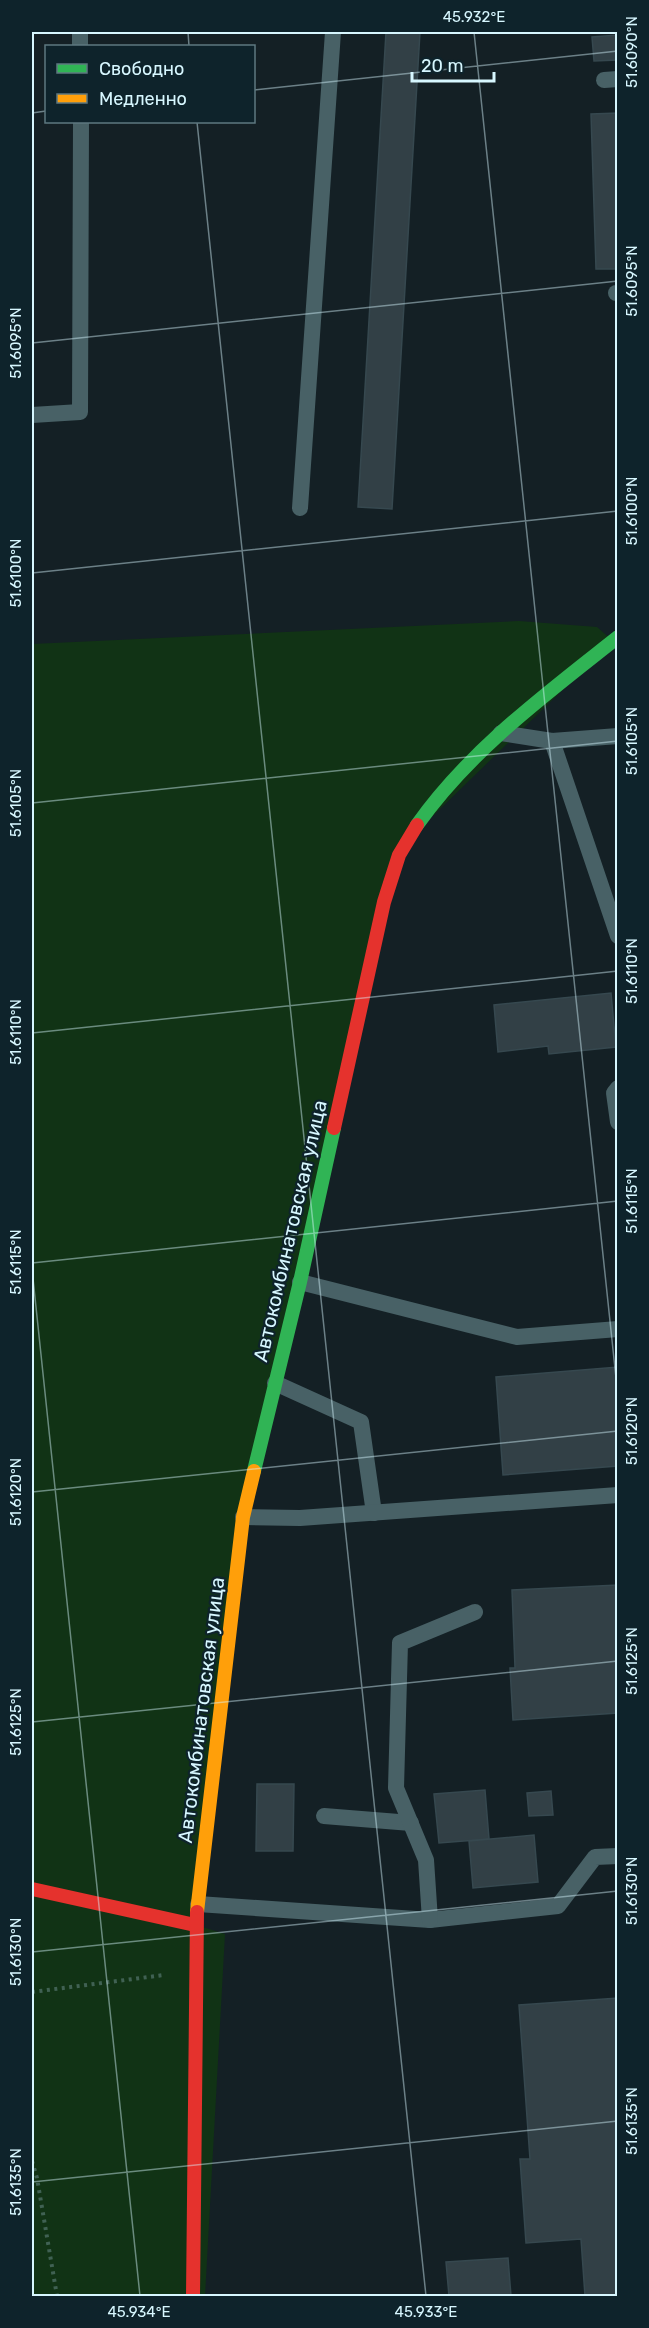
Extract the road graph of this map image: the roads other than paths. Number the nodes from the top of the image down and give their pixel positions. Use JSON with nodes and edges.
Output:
{"nodes":[{"id":1,"x":333,"y":32,"type":"edge"},
{"id":2,"x":81,"y":123,"type":"edge"},
{"id":3,"x":32,"y":415,"type":"edge"},
{"id":4,"x":300,"y":508,"type":"dead end"},
{"id":5,"x":618,"y":638,"type":"edge"},
{"id":6,"x":501,"y":733,"type":"junction"},
{"id":7,"x":618,"y":736,"type":"edge"},
{"id":8,"x":552,"y":741,"type":"junction"},
{"id":9,"x":618,"y":936,"type":"edge"},
{"id":10,"x":618,"y":1088,"type":"edge"},
{"id":11,"x":618,"y":1122,"type":"edge"},
{"id":12,"x":300,"y":1282,"type":"junction"},
{"id":13,"x":618,"y":1329,"type":"edge"},
{"id":14,"x":275,"y":1383,"type":"junction"},
{"id":15,"x":618,"y":1495,"type":"edge"},
{"id":16,"x":374,"y":1513,"type":"junction"},
{"id":17,"x":243,"y":1517,"type":"junction"},
{"id":18,"x":475,"y":1612,"type":"dead end"},
{"id":19,"x":324,"y":1816,"type":"dead end"},
{"id":20,"x":411,"y":1823,"type":"junction"},
{"id":21,"x":618,"y":1857,"type":"edge"},
{"id":22,"x":32,"y":1889,"type":"edge"},
{"id":23,"x":198,"y":1904,"type":"junction"},
{"id":24,"x":430,"y":1920,"type":"junction"},
{"id":25,"x":195,"y":1925,"type":"junction"},
{"id":26,"x":193,"y":2296,"type":"edge"}],
"edges":[{"from":1,"to":4,"type":"lane"},
{"from":2,"to":3,"type":"lane"},
{"from":5,"to":6,"type":"street","name":"Автокомбинатовская улица"},
{"from":6,"to":8,"type":"lane"},
{"from":6,"to":12,"type":"street","name":"Автокомбинатовская улица"},
{"from":7,"to":8,"type":"lane"},
{"from":8,"to":9,"type":"lane"},
{"from":10,"to":11,"type":"lane"},
{"from":12,"to":13,"type":"lane"},
{"from":12,"to":14,"type":"street","name":"Автокомбинатовская улица"},
{"from":14,"to":16,"type":"lane"},
{"from":14,"to":17,"type":"street","name":"Автокомбинатовская улица"},
{"from":15,"to":16,"type":"lane"},
{"from":16,"to":17,"type":"lane"},
{"from":17,"to":23,"type":"street","name":"Автокомбинатовская улица"},
{"from":18,"to":20,"type":"lane"},
{"from":19,"to":20,"type":"lane"},
{"from":20,"to":24,"type":"lane"},
{"from":21,"to":24,"type":"lane"},
{"from":22,"to":25,"type":"street"},
{"from":23,"to":24,"type":"lane"},
{"from":23,"to":25,"type":"street","name":"Автокомбинатовская улица"},
{"from":25,"to":26,"type":"street","name":"Автокомбинатовская улица"}]}
